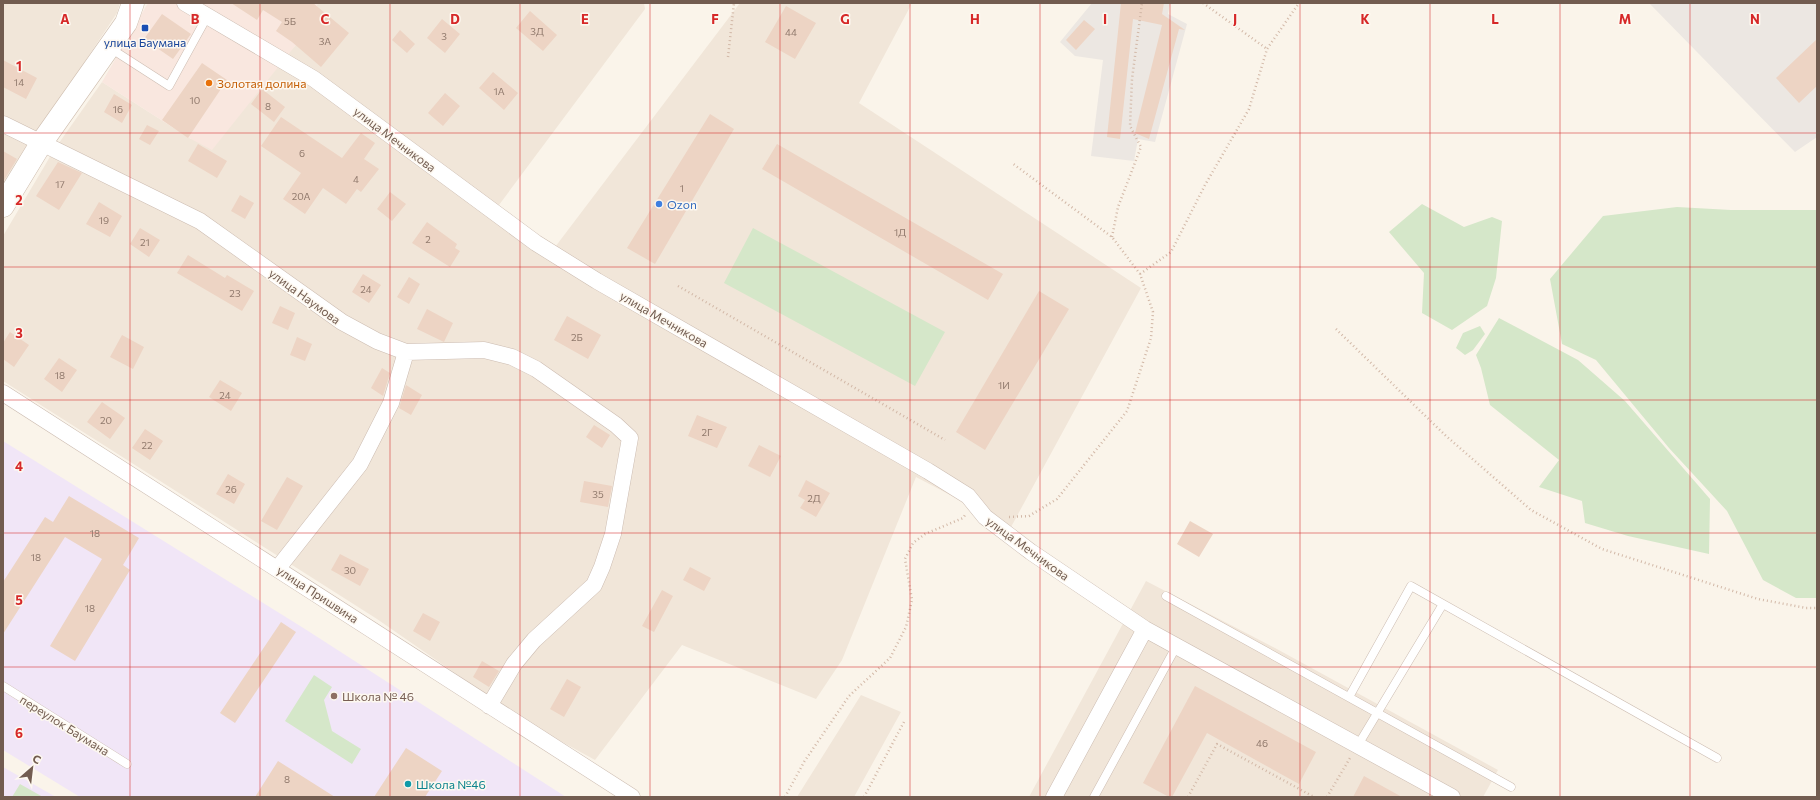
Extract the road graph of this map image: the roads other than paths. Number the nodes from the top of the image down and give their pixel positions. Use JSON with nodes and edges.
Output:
{"nodes":[{"id":1,"x":133,"y":3,"type":"edge"},
{"id":2,"x":185,"y":3,"type":"edge"},
{"id":3,"x":208,"y":15,"type":"junction"},
{"id":4,"x":110,"y":48,"type":"junction"},
{"id":5,"x":3,"y":124,"type":"edge"},
{"id":6,"x":42,"y":142,"type":"junction"},
{"id":7,"x":3,"y":206,"type":"edge"},
{"id":8,"x":406,"y":352,"type":"junction"},
{"id":9,"x":3,"y":393,"type":"edge"},
{"id":10,"x":278,"y":568,"type":"junction"},
{"id":11,"x":1166,"y":596,"type":"dead end"},
{"id":12,"x":1443,"y":604,"type":"junction"},
{"id":13,"x":1145,"y":629,"type":"junction"},
{"id":14,"x":1176,"y":647,"type":"junction"},
{"id":15,"x":3,"y":686,"type":"edge"},
{"id":16,"x":1349,"y":697,"type":"junction"},
{"id":17,"x":489,"y":706,"type":"junction"},
{"id":18,"x":1377,"y":713,"type":"junction"},
{"id":19,"x":1358,"y":745,"type":"junction"},
{"id":20,"x":1717,"y":758,"type":"dead end"},
{"id":21,"x":127,"y":764,"type":"dead end"},
{"id":22,"x":1510,"y":787,"type":"dead end"},
{"id":23,"x":632,"y":797,"type":"edge"},
{"id":24,"x":1054,"y":797,"type":"edge"},
{"id":25,"x":1094,"y":797,"type":"edge"},
{"id":26,"x":1452,"y":797,"type":"edge"}],
"edges":[{"from":1,"to":4,"type":"main road"},
{"from":2,"to":3,"type":"street","name":"улица Мечникова"},
{"from":3,"to":4,"type":"lane"},
{"from":3,"to":13,"type":"street","name":"улица Мечникова"},
{"from":4,"to":6,"type":"main road"},
{"from":5,"to":6,"type":"street","name":"улица Наумова"},
{"from":6,"to":7,"type":"main road"},
{"from":6,"to":8,"type":"street","name":"улица Наумова"},
{"from":8,"to":10,"type":"street"},
{"from":8,"to":17,"type":"street","name":"улица Наумова"},
{"from":9,"to":10,"type":"street","name":"улица Пришвина"},
{"from":10,"to":17,"type":"street","name":"улица Пришвина"},
{"from":11,"to":16,"type":"lane"},
{"from":12,"to":16,"type":"lane"},
{"from":12,"to":18,"type":"lane"},
{"from":12,"to":20,"type":"lane"},
{"from":13,"to":14,"type":"street","name":"улица Мечникова"},
{"from":13,"to":24,"type":"street"},
{"from":14,"to":19,"type":"street","name":"улица Мечникова"},
{"from":14,"to":25,"type":"lane"},
{"from":15,"to":21,"type":"lane","name":"переулок Баумана"},
{"from":16,"to":18,"type":"lane"},
{"from":17,"to":23,"type":"street","name":"улица Пришвина"},
{"from":18,"to":19,"type":"lane"},
{"from":18,"to":22,"type":"lane"},
{"from":19,"to":26,"type":"street","name":"улица Мечникова"}]}
